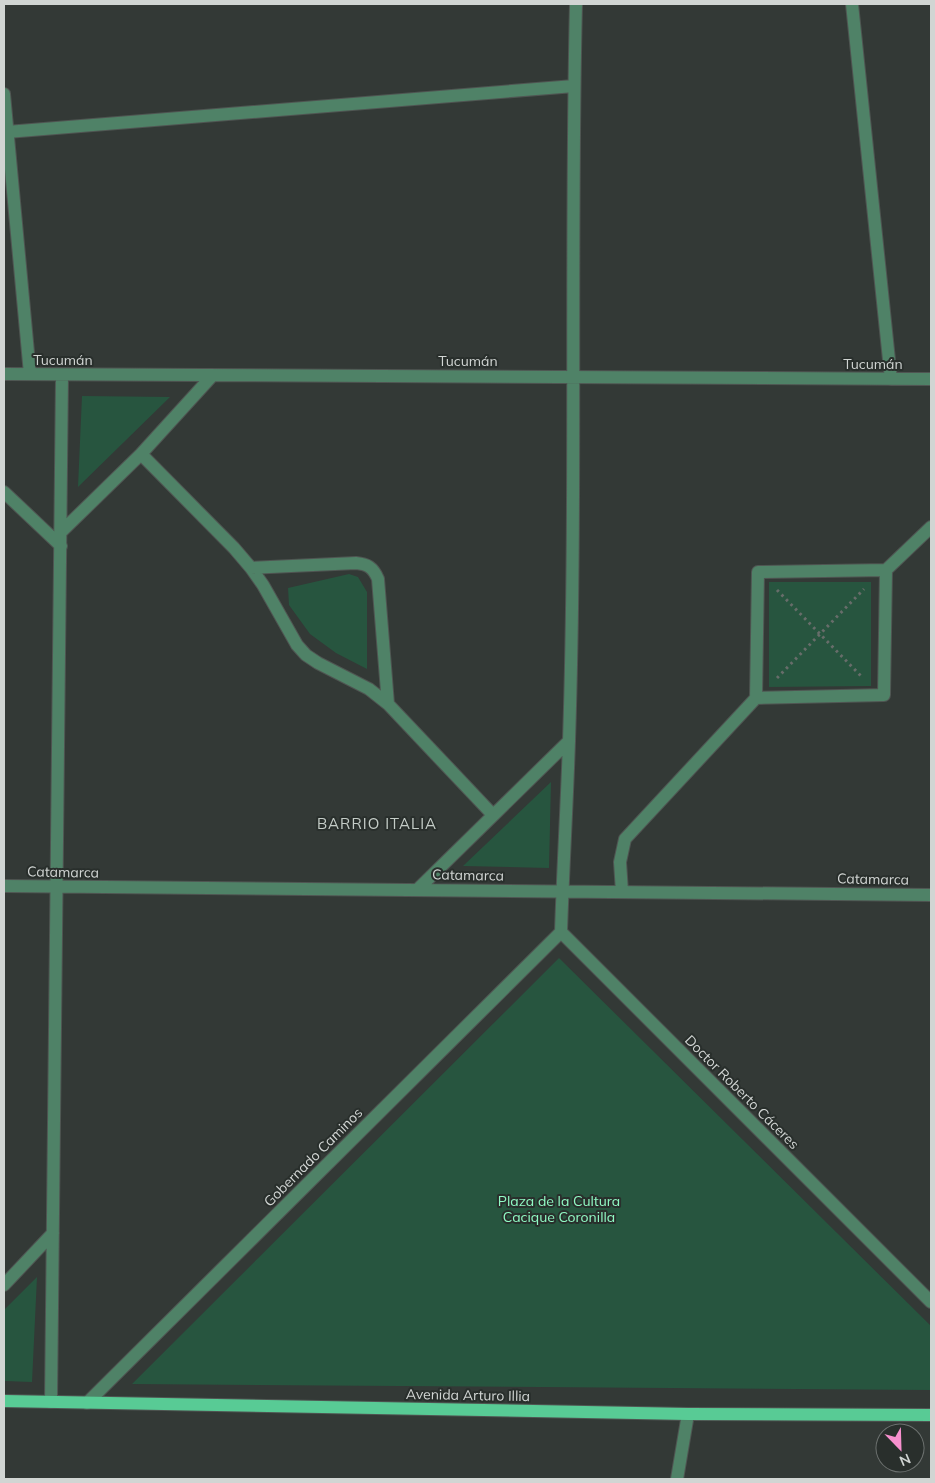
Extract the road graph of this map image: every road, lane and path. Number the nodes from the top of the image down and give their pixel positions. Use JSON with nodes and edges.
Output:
{"nodes":[{"id":1,"x":576,"y":4,"type":"edge"},
{"id":2,"x":852,"y":4,"type":"edge"},
{"id":3,"x":574,"y":86,"type":"junction"},
{"id":4,"x":4,"y":94,"type":"edge"},
{"id":5,"x":7,"y":132,"type":"junction"},
{"id":6,"x":4,"y":374,"type":"edge"},
{"id":7,"x":30,"y":374,"type":"junction"},
{"id":8,"x":62,"y":375,"type":"junction"},
{"id":9,"x":212,"y":376,"type":"junction"},
{"id":10,"x":574,"y":376,"type":"junction"},
{"id":11,"x":892,"y":379,"type":"junction"},
{"id":12,"x":930,"y":380,"type":"edge"},
{"id":13,"x":141,"y":454,"type":"junction"},
{"id":14,"x":4,"y":492,"type":"edge"},
{"id":15,"x":931,"y":527,"type":"edge"},
{"id":16,"x":61,"y":532,"type":"junction"},
{"id":17,"x":61,"y":546,"type":"junction"},
{"id":18,"x":251,"y":568,"type":"junction"},
{"id":19,"x":886,"y":570,"type":"junction"},
{"id":20,"x":864,"y":588,"type":"dead end"},
{"id":21,"x":776,"y":589,"type":"dead end"},
{"id":22,"x":820,"y":634,"type":"junction"},
{"id":23,"x":776,"y":680,"type":"dead end"},
{"id":24,"x":865,"y":680,"type":"dead end"},
{"id":25,"x":756,"y":698,"type":"junction"},
{"id":26,"x":388,"y":704,"type":"junction"},
{"id":27,"x":569,"y":740,"type":"junction"},
{"id":28,"x":493,"y":815,"type":"junction"},
{"id":29,"x":4,"y":886,"type":"edge"},
{"id":30,"x":57,"y":887,"type":"junction"},
{"id":31,"x":417,"y":890,"type":"junction"},
{"id":32,"x":562,"y":891,"type":"junction"},
{"id":33,"x":622,"y":892,"type":"junction"},
{"id":34,"x":931,"y":895,"type":"edge"},
{"id":35,"x":561,"y":932,"type":"junction"},
{"id":36,"x":53,"y":1233,"type":"junction"},
{"id":37,"x":4,"y":1285,"type":"edge"},
{"id":38,"x":931,"y":1302,"type":"edge"},
{"id":39,"x":4,"y":1401,"type":"edge"},
{"id":40,"x":51,"y":1402,"type":"junction"},
{"id":41,"x":87,"y":1403,"type":"junction"},
{"id":42,"x":688,"y":1414,"type":"junction"},
{"id":43,"x":931,"y":1415,"type":"edge"},
{"id":44,"x":677,"y":1479,"type":"edge"}],
"edges":[{"from":1,"to":3,"type":"street"},
{"from":2,"to":11,"type":"street"},
{"from":3,"to":5,"type":"street"},
{"from":3,"to":10,"type":"street"},
{"from":4,"to":5,"type":"street"},
{"from":5,"to":7,"type":"street"},
{"from":6,"to":7,"type":"street","name":"Tucumán"},
{"from":7,"to":8,"type":"street","name":"Tucumán"},
{"from":8,"to":9,"type":"street","name":"Tucumán"},
{"from":8,"to":16,"type":"street"},
{"from":9,"to":10,"type":"street","name":"Tucumán"},
{"from":9,"to":13,"type":"street"},
{"from":10,"to":11,"type":"street","name":"Tucumán"},
{"from":10,"to":27,"type":"street"},
{"from":11,"to":12,"type":"street","name":"Tucumán"},
{"from":13,"to":16,"type":"street"},
{"from":13,"to":18,"type":"street"},
{"from":14,"to":17,"type":"street"},
{"from":15,"to":19,"type":"street"},
{"from":16,"to":17,"type":"street"},
{"from":17,"to":30,"type":"street"},
{"from":18,"to":26,"type":"street"},
{"from":18,"to":26,"type":"street"},
{"from":19,"to":25,"type":"street"},
{"from":19,"to":25,"type":"street"},
{"from":20,"to":22,"type":"path"},
{"from":21,"to":22,"type":"path"},
{"from":22,"to":23,"type":"path"},
{"from":22,"to":24,"type":"path"},
{"from":25,"to":33,"type":"street"},
{"from":26,"to":28,"type":"street"},
{"from":27,"to":28,"type":"street"},
{"from":27,"to":32,"type":"street"},
{"from":28,"to":31,"type":"street"},
{"from":29,"to":30,"type":"street","name":"Catamarca"},
{"from":30,"to":31,"type":"street","name":"Catamarca"},
{"from":30,"to":36,"type":"street"},
{"from":31,"to":32,"type":"street","name":"Catamarca"},
{"from":32,"to":33,"type":"street","name":"Catamarca"},
{"from":32,"to":35,"type":"street"},
{"from":33,"to":34,"type":"street","name":"Catamarca"},
{"from":35,"to":38,"type":"street","name":"Doctor Roberto Cáceres"},
{"from":35,"to":41,"type":"street","name":"Gobernado Caminos"},
{"from":36,"to":37,"type":"street"},
{"from":36,"to":40,"type":"street"},
{"from":39,"to":40,"type":"main road","name":"Avenida Arturo Illia"},
{"from":40,"to":41,"type":"main road","name":"Avenida Arturo Illia"},
{"from":41,"to":42,"type":"main road","name":"Avenida Arturo Illia"},
{"from":42,"to":43,"type":"main road","name":"Avenida Arturo Illia"},
{"from":42,"to":44,"type":"street"}]}
